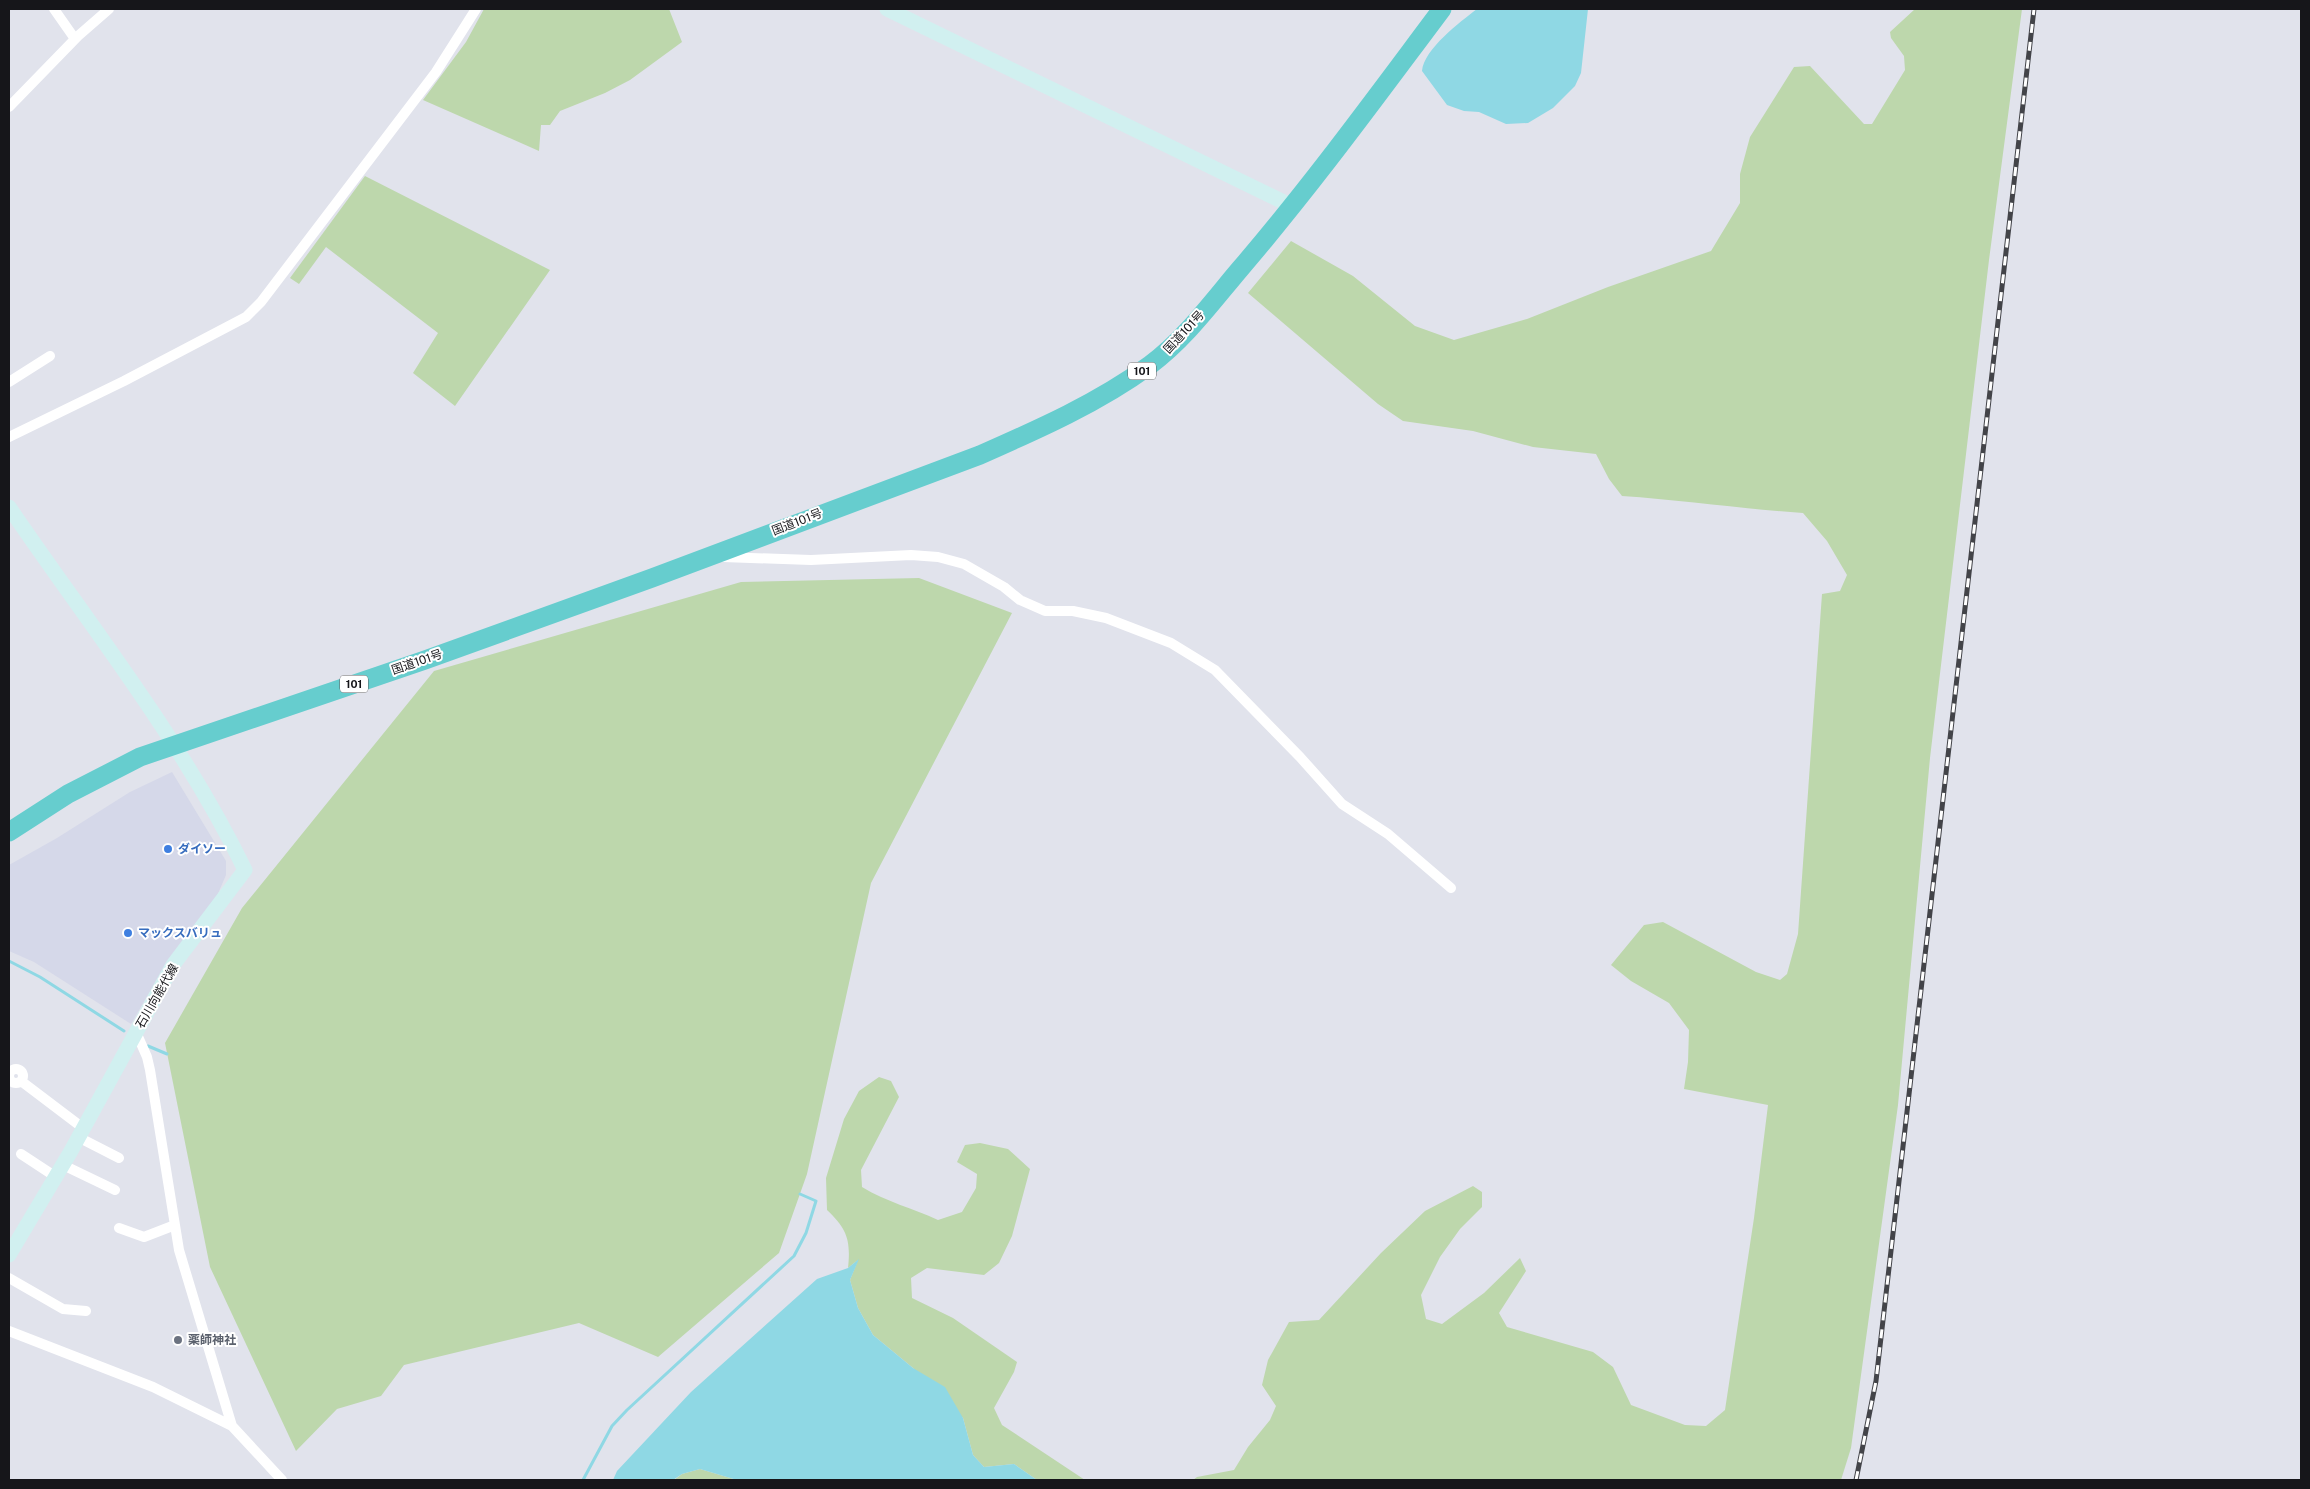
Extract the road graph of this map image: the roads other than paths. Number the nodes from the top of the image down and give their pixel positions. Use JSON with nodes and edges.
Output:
{"nodes":[{"id":1,"x":54,"y":9,"type":"edge"},
{"id":2,"x":108,"y":9,"type":"edge"},
{"id":3,"x":476,"y":9,"type":"edge"},
{"id":4,"x":888,"y":9,"type":"edge"},
{"id":5,"x":1442,"y":9,"type":"edge"},
{"id":6,"x":76,"y":39,"type":"junction"},
{"id":7,"x":9,"y":107,"type":"edge"},
{"id":8,"x":1294,"y":206,"type":"junction"},
{"id":9,"x":50,"y":356,"type":"dead end"},
{"id":10,"x":9,"y":382,"type":"edge"},
{"id":11,"x":9,"y":437,"type":"edge"},
{"id":12,"x":9,"y":507,"type":"edge"},
{"id":13,"x":709,"y":556,"type":"junction"},
{"id":14,"x":174,"y":744,"type":"junction"},
{"id":15,"x":9,"y":832,"type":"edge"},
{"id":16,"x":1451,"y":888,"type":"dead end"},
{"id":17,"x":136,"y":1032,"type":"junction"},
{"id":18,"x":21,"y":1080,"type":"dead end"},
{"id":19,"x":81,"y":1133,"type":"junction"},
{"id":20,"x":21,"y":1154,"type":"dead end"},
{"id":21,"x":119,"y":1158,"type":"dead end"},
{"id":22,"x":59,"y":1171,"type":"junction"},
{"id":23,"x":115,"y":1190,"type":"dead end"},
{"id":24,"x":175,"y":1225,"type":"junction"},
{"id":25,"x":120,"y":1228,"type":"dead end"},
{"id":26,"x":9,"y":1255,"type":"edge"},
{"id":27,"x":9,"y":1278,"type":"edge"},
{"id":28,"x":86,"y":1311,"type":"dead end"},
{"id":29,"x":9,"y":1331,"type":"edge"},
{"id":30,"x":232,"y":1426,"type":"junction"},
{"id":31,"x":282,"y":1480,"type":"edge"}],
"edges":[{"from":1,"to":6,"type":"street"},
{"from":2,"to":6,"type":"street"},
{"from":3,"to":11,"type":"street"},
{"from":4,"to":8,"type":"street"},
{"from":5,"to":8,"type":"highway","name":"国道101号","number":"101"},
{"from":6,"to":7,"type":"street"},
{"from":8,"to":13,"type":"highway","name":"国道101号","number":"101"},
{"from":9,"to":10,"type":"street"},
{"from":12,"to":14,"type":"street"},
{"from":13,"to":14,"type":"highway","name":"国道101号","number":"101"},
{"from":13,"to":16,"type":"street"},
{"from":14,"to":15,"type":"highway","name":"国道101号","number":"101"},
{"from":14,"to":17,"type":"street","name":"石川向能代線"},
{"from":17,"to":19,"type":"street","name":"石川向能代線"},
{"from":17,"to":24,"type":"street"},
{"from":18,"to":19,"type":"street"},
{"from":19,"to":21,"type":"street"},
{"from":19,"to":22,"type":"street","name":"石川向能代線"},
{"from":20,"to":22,"type":"street"},
{"from":22,"to":23,"type":"street"},
{"from":22,"to":26,"type":"street","name":"石川向能代線"},
{"from":24,"to":25,"type":"street"},
{"from":24,"to":30,"type":"street"},
{"from":27,"to":28,"type":"street"},
{"from":29,"to":30,"type":"street"},
{"from":30,"to":31,"type":"street"}]}
